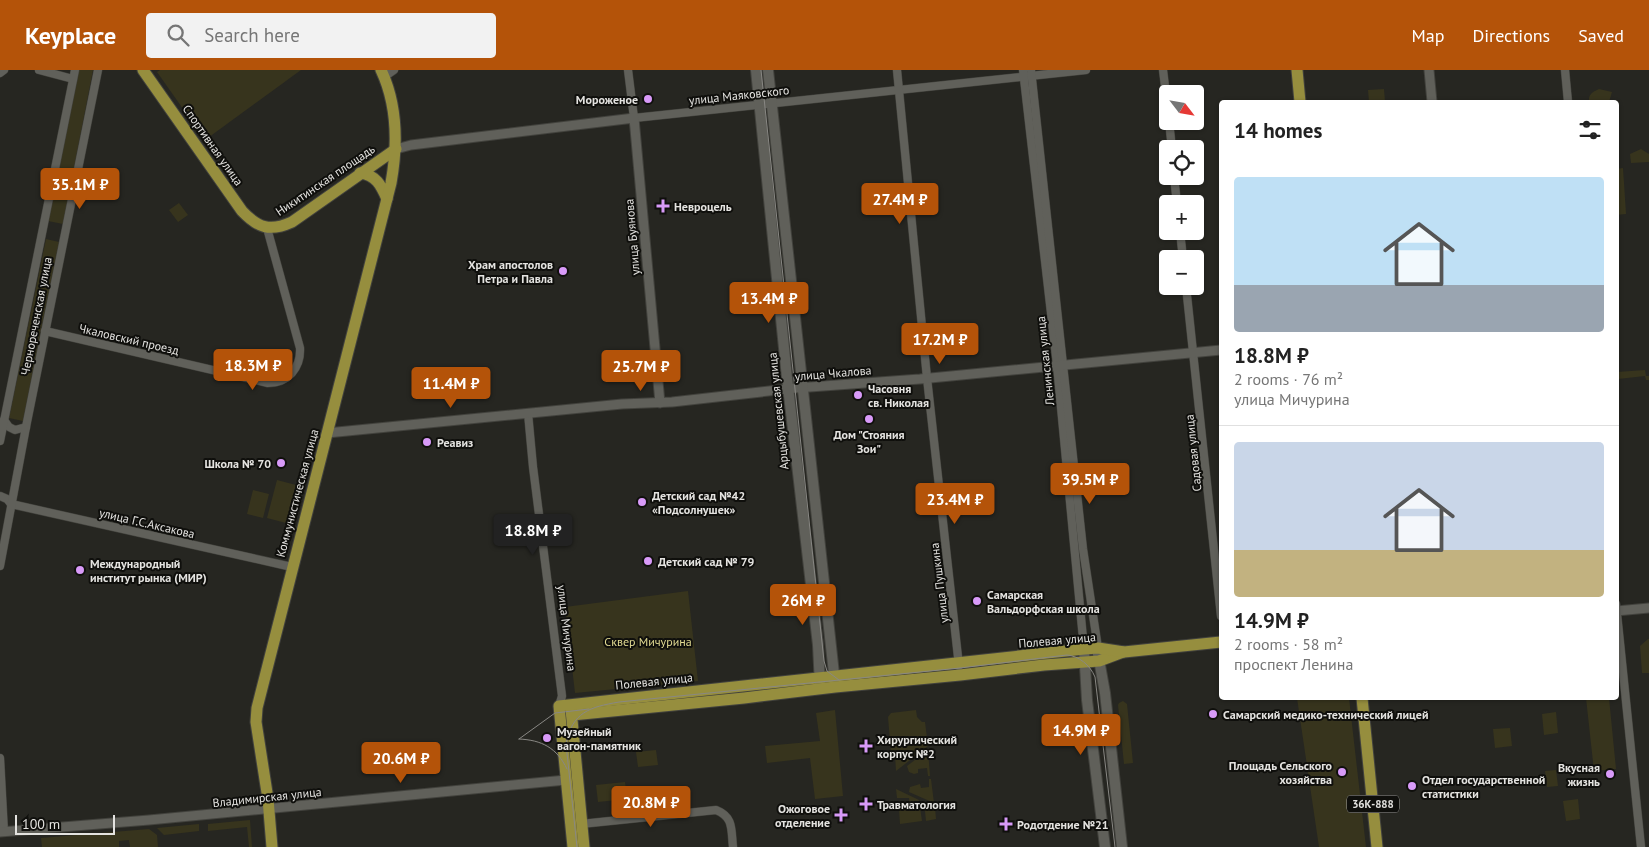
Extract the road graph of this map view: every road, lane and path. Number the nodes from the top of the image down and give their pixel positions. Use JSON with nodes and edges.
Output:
{"nodes":[{"id":1,"x":4,"y":70,"type":"edge"},
{"id":2,"x":39,"y":70,"type":"edge"},
{"id":3,"x":75,"y":70,"type":"edge"},
{"id":4,"x":98,"y":70,"type":"edge"},
{"id":5,"x":143,"y":70,"type":"edge"},
{"id":6,"x":628,"y":70,"type":"edge"},
{"id":7,"x":756,"y":70,"type":"edge"},
{"id":8,"x":768,"y":70,"type":"edge"},
{"id":9,"x":897,"y":70,"type":"edge"},
{"id":10,"x":1086,"y":70,"type":"edge"},
{"id":11,"x":1163,"y":70,"type":"edge"},
{"id":12,"x":1297,"y":70,"type":"edge"},
{"id":13,"x":1429,"y":70,"type":"edge"},
{"id":14,"x":1565,"y":70,"type":"edge"},
{"id":15,"x":0,"y":72,"type":"edge"},
{"id":16,"x":386,"y":72,"type":"edge"},
{"id":17,"x":1027,"y":73,"type":"edge"},
{"id":18,"x":73,"y":79,"type":"junction"},
{"id":19,"x":1165,"y":85,"type":"edge"},
{"id":20,"x":899,"y":90,"type":"junction"},
{"id":21,"x":1300,"y":100,"type":"edge"},
{"id":22,"x":1432,"y":100,"type":"edge"},
{"id":23,"x":1568,"y":100,"type":"edge"},
{"id":24,"x":760,"y":104,"type":"junction"},
{"id":25,"x":772,"y":104,"type":"junction"},
{"id":26,"x":634,"y":118,"type":"junction"},
{"id":27,"x":396,"y":149,"type":"junction"},
{"id":28,"x":360,"y":173,"type":"junction"},
{"id":29,"x":387,"y":198,"type":"junction"},
{"id":30,"x":267,"y":228,"type":"junction"},
{"id":31,"x":1187,"y":295,"type":"edge"},
{"id":32,"x":45,"y":331,"type":"junction"},
{"id":33,"x":1219,"y":350,"type":"edge"},
{"id":34,"x":1193,"y":353,"type":"junction"},
{"id":35,"x":1060,"y":365,"type":"junction"},
{"id":36,"x":926,"y":378,"type":"junction"},
{"id":37,"x":802,"y":388,"type":"junction"},
{"id":38,"x":788,"y":390,"type":"junction"},
{"id":39,"x":660,"y":403,"type":"junction"},
{"id":40,"x":528,"y":413,"type":"junction"},
{"id":41,"x":2,"y":420,"type":"edge"},
{"id":42,"x":26,"y":427,"type":"junction"},
{"id":43,"x":327,"y":433,"type":"junction"},
{"id":44,"x":0,"y":440,"type":"edge"},
{"id":45,"x":0,"y":496,"type":"edge"},
{"id":46,"x":11,"y":504,"type":"junction"},
{"id":47,"x":0,"y":566,"type":"edge"},
{"id":48,"x":292,"y":567,"type":"junction"},
{"id":49,"x":1219,"y":597,"type":"edge"},
{"id":50,"x":1649,"y":608,"type":"edge"},
{"id":51,"x":1619,"y":611,"type":"edge"},
{"id":52,"x":1619,"y":639,"type":"edge"},
{"id":53,"x":1219,"y":642,"type":"edge"},
{"id":54,"x":1098,"y":648,"type":"junction"},
{"id":55,"x":1084,"y":649,"type":"junction"},
{"id":56,"x":1124,"y":652,"type":"junction"},
{"id":57,"x":1099,"y":661,"type":"junction"},
{"id":58,"x":1084,"y":662,"type":"junction"},
{"id":59,"x":959,"y":663,"type":"junction"},
{"id":60,"x":960,"y":676,"type":"junction"},
{"id":61,"x":835,"y":681,"type":"junction"},
{"id":62,"x":819,"y":684,"type":"junction"},
{"id":63,"x":1362,"y":700,"type":"edge"},
{"id":64,"x":566,"y":706,"type":"junction"},
{"id":65,"x":0,"y":758,"type":"edge"},
{"id":66,"x":566,"y":780,"type":"junction"},
{"id":67,"x":269,"y":809,"type":"junction"},
{"id":68,"x":581,"y":824,"type":"junction"},
{"id":69,"x":2,"y":832,"type":"edge"},
{"id":70,"x":272,"y":847,"type":"edge"},
{"id":71,"x":572,"y":847,"type":"edge"},
{"id":72,"x":584,"y":847,"type":"edge"},
{"id":73,"x":733,"y":847,"type":"edge"},
{"id":74,"x":1105,"y":847,"type":"edge"},
{"id":75,"x":1122,"y":847,"type":"edge"},
{"id":76,"x":1378,"y":847,"type":"edge"},
{"id":77,"x":1641,"y":847,"type":"edge"}],
"edges":[{"from":1,"to":15,"type":"street"},
{"from":2,"to":18,"type":"street"},
{"from":3,"to":18,"type":"street","name":"Чернореченская улица"},
{"from":4,"to":32,"type":"street","name":"Чернореченская улица"},
{"from":5,"to":30,"type":"main road","name":"Спортивная улица"},
{"from":6,"to":26,"type":"street","name":"улица Буянова"},
{"from":7,"to":24,"type":"main road","name":"Арцыбушевская улица"},
{"from":8,"to":25,"type":"main road"},
{"from":9,"to":20,"type":"street","name":"улица Пушкина"},
{"from":10,"to":17,"type":"street","name":"улица Маяковского"},
{"from":11,"to":19,"type":"street"},
{"from":12,"to":21,"type":"main road"},
{"from":13,"to":22,"type":"street"},
{"from":14,"to":23,"type":"street"},
{"from":16,"to":27,"type":"main road","name":"Коммунистическая улица"},
{"from":17,"to":20,"type":"street","name":"улица Маяковского"},
{"from":17,"to":35,"type":"street","name":"Ленинская улица"},
{"from":18,"to":41,"type":"street","name":"Чернореченская улица"},
{"from":20,"to":25,"type":"street","name":"улица Маяковского"},
{"from":20,"to":36,"type":"street","name":"улица Пушкина"},
{"from":24,"to":25,"type":"street","name":"улица Маяковского"},
{"from":24,"to":26,"type":"street","name":"улица Маяковского"},
{"from":24,"to":38,"type":"main road","name":"Арцыбушевская улица"},
{"from":25,"to":37,"type":"main road"},
{"from":26,"to":27,"type":"street","name":"улица Маяковского"},
{"from":26,"to":39,"type":"street","name":"улица Буянова"},
{"from":27,"to":28,"type":"main road","name":"Никитинская площадь"},
{"from":27,"to":29,"type":"main road","name":"Коммунистическая улица"},
{"from":28,"to":29,"type":"main road"},
{"from":28,"to":30,"type":"main road","name":"Никитинская площадь"},
{"from":29,"to":43,"type":"main road","name":"Коммунистическая улица"},
{"from":30,"to":32,"type":"street","name":"Чкаловский проезд"},
{"from":31,"to":34,"type":"street","name":"Садовая улица"},
{"from":32,"to":42,"type":"street","name":"Чернореченская улица"},
{"from":33,"to":34,"type":"street","name":"улица Чкалова"},
{"from":34,"to":35,"type":"street","name":"улица Чкалова"},
{"from":34,"to":49,"type":"street","name":"Садовая улица"},
{"from":35,"to":36,"type":"street","name":"улица Чкалова"},
{"from":35,"to":54,"type":"street","name":"Ленинская улица"},
{"from":35,"to":55,"type":"street","name":"Ленинская улица"},
{"from":36,"to":37,"type":"street","name":"улица Чкалова"},
{"from":36,"to":59,"type":"street","name":"улица Пушкина"},
{"from":37,"to":38,"type":"street","name":"улица Чкалова"},
{"from":37,"to":61,"type":"main road"},
{"from":38,"to":39,"type":"street","name":"улица Чкалова"},
{"from":38,"to":62,"type":"main road","name":"Арцыбушевская улица"},
{"from":39,"to":40,"type":"street","name":"улица Чкалова"},
{"from":40,"to":43,"type":"street","name":"улица Чкалова"},
{"from":40,"to":64,"type":"street","name":"улица Мичурина"},
{"from":41,"to":42,"type":"street"},
{"from":41,"to":44,"type":"street","name":"Чернореченская улица"},
{"from":42,"to":46,"type":"street","name":"Чернореченская улица"},
{"from":43,"to":48,"type":"main road","name":"Коммунистическая улица"},
{"from":45,"to":46,"type":"street","name":"улица Г.С.Аксакова"},
{"from":46,"to":47,"type":"street","name":"Чернореченская улица"},
{"from":46,"to":48,"type":"street","name":"улица Г.С.Аксакова"},
{"from":48,"to":67,"type":"main road","name":"Коммунистическая улица"},
{"from":50,"to":51,"type":"street"},
{"from":52,"to":77,"type":"street"},
{"from":53,"to":56,"type":"main road"},
{"from":54,"to":55,"type":"main road","name":"Полевая улица"},
{"from":54,"to":56,"type":"main road","name":"Полевая улица"},
{"from":54,"to":57,"type":"main road"},
{"from":55,"to":58,"type":"main road"},
{"from":55,"to":59,"type":"main road","name":"Полевая улица"},
{"from":56,"to":57,"type":"main road","name":"Полевая улица"},
{"from":57,"to":58,"type":"main road","name":"Полевая улица"},
{"from":57,"to":75,"type":"main road"},
{"from":58,"to":60,"type":"main road","name":"Полевая улица"},
{"from":58,"to":74,"type":"main road"},
{"from":59,"to":60,"type":"street","name":"улица Пушкина"},
{"from":59,"to":61,"type":"main road","name":"Полевая улица"},
{"from":60,"to":61,"type":"main road","name":"Полевая улица"},
{"from":61,"to":62,"type":"main road","name":"Полевая улица"},
{"from":62,"to":64,"type":"main road","name":"Полевая улица"},
{"from":63,"to":76,"type":"main road","number":"36К-888"},
{"from":64,"to":66,"type":"main road","name":"улица Мичурина"},
{"from":64,"to":68,"type":"main road","name":"улица Мичурина"},
{"from":65,"to":69,"type":"street"},
{"from":66,"to":67,"type":"street","name":"Владимирская улица"},
{"from":66,"to":71,"type":"main road","name":"улица Мичурина"},
{"from":67,"to":69,"type":"street","name":"Владимирская улица"},
{"from":67,"to":70,"type":"main road","name":"Коммунистическая улица"},
{"from":68,"to":72,"type":"main road","name":"улица Мичурина"},
{"from":68,"to":73,"type":"street"}]}
